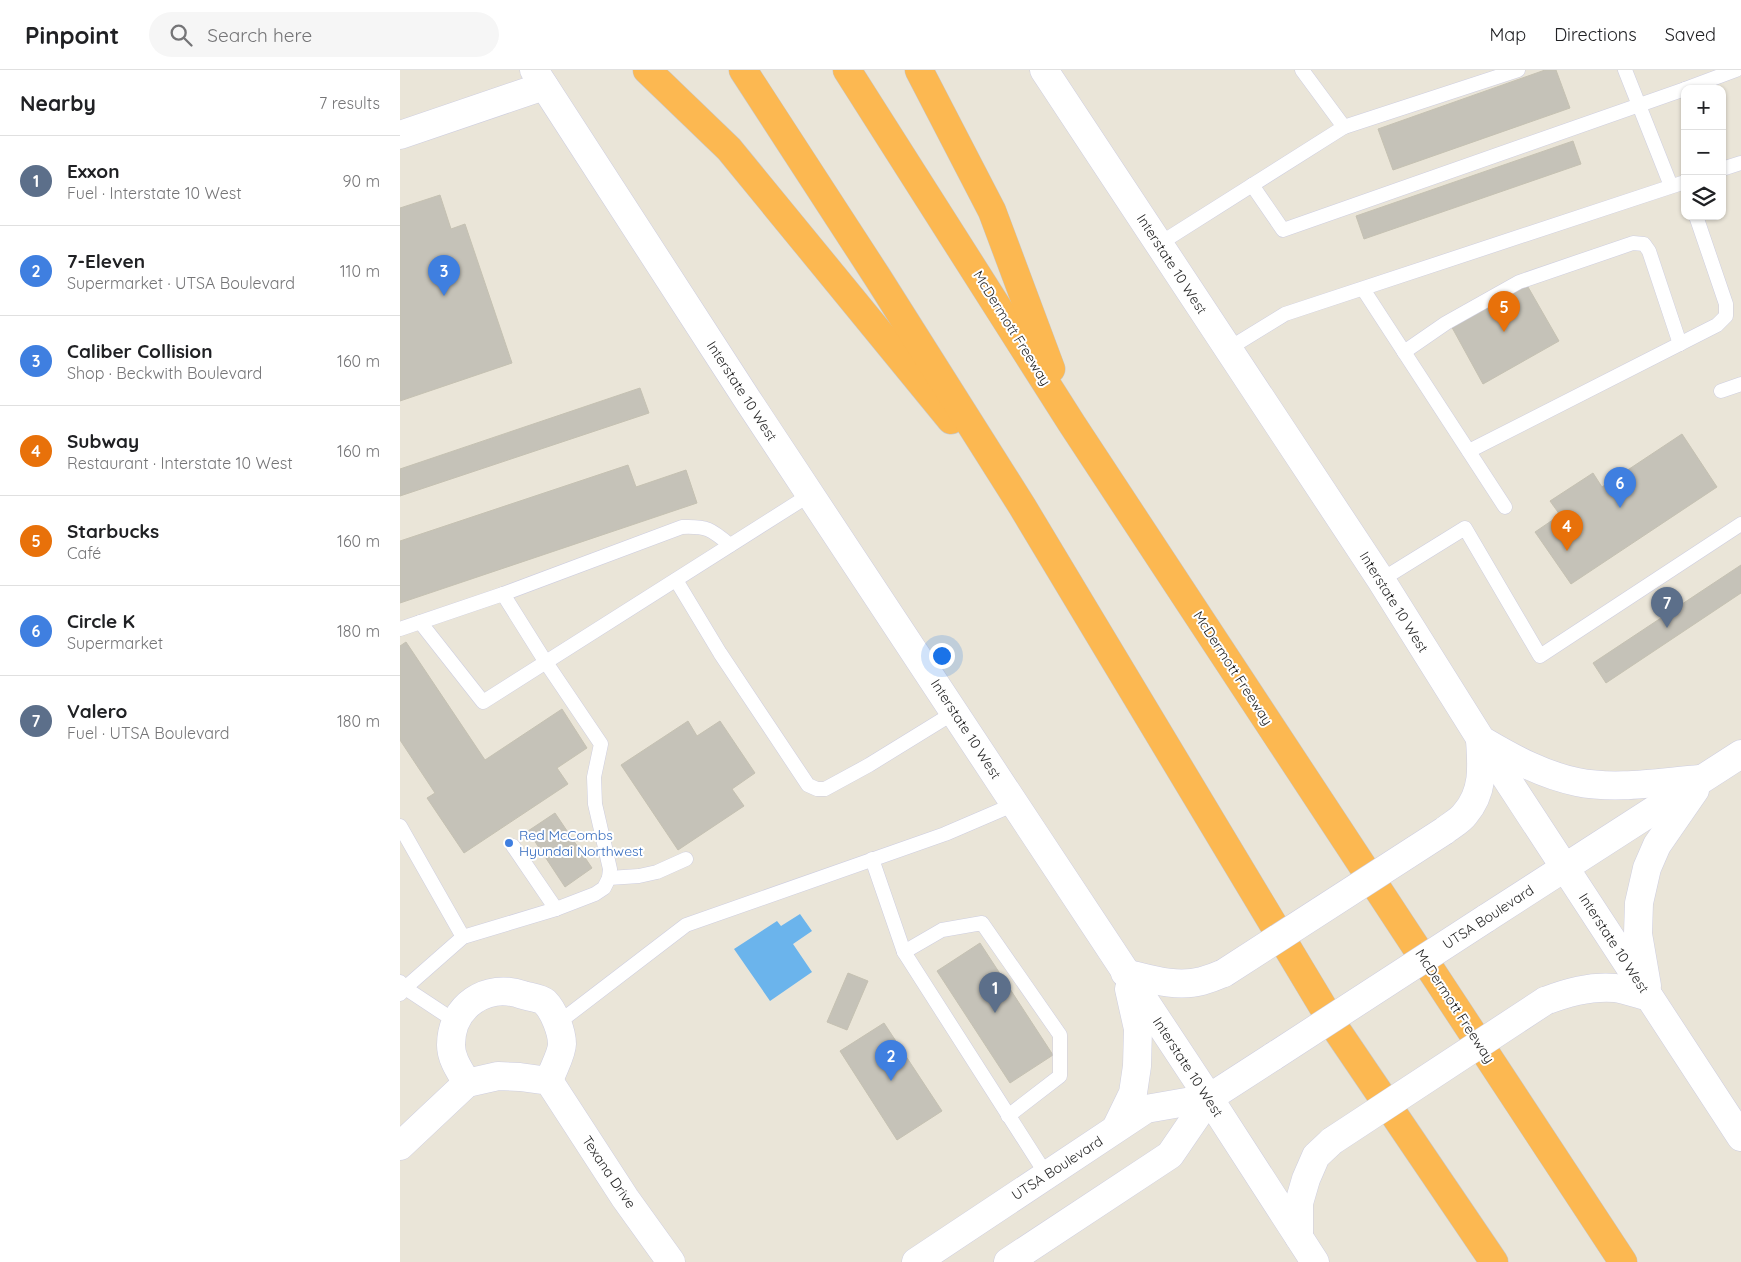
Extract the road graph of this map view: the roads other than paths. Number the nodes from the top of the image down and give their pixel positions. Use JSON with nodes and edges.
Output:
{"nodes":[{"id":1,"x":647,"y":70,"type":"edge"},
{"id":2,"x":743,"y":70,"type":"edge"},
{"id":3,"x":847,"y":70,"type":"edge"},
{"id":4,"x":919,"y":70,"type":"edge"},
{"id":5,"x":1302,"y":70,"type":"edge"},
{"id":6,"x":1518,"y":70,"type":"edge"},
{"id":7,"x":1625,"y":70,"type":"edge"},
{"id":8,"x":1736,"y":70,"type":"edge"},
{"id":9,"x":1052,"y":73,"type":"edge"},
{"id":10,"x":539,"y":78,"type":"edge"},
{"id":11,"x":1696,"y":85,"type":"edge"},
{"id":12,"x":1681,"y":90,"type":"edge"},
{"id":13,"x":1640,"y":105,"type":"junction"},
{"id":14,"x":1344,"y":127,"type":"junction"},
{"id":15,"x":400,"y":135,"type":"edge"},
{"id":16,"x":1741,"y":163,"type":"edge"},
{"id":17,"x":1726,"y":168,"type":"edge"},
{"id":18,"x":1678,"y":184,"type":"edge"},
{"id":19,"x":1252,"y":185,"type":"junction"},
{"id":20,"x":1697,"y":220,"type":"edge"},
{"id":21,"x":1159,"y":244,"type":"junction"},
{"id":22,"x":1363,"y":289,"type":"junction"},
{"id":23,"x":1680,"y":344,"type":"junction"},
{"id":24,"x":1228,"y":349,"type":"junction"},
{"id":25,"x":1404,"y":352,"type":"junction"},
{"id":26,"x":1741,"y":384,"type":"edge"},
{"id":27,"x":1720,"y":391,"type":"dead end"},
{"id":28,"x":1072,"y":424,"type":"junction"},
{"id":29,"x":1469,"y":451,"type":"junction"},
{"id":30,"x":811,"y":494,"type":"junction"},
{"id":31,"x":1022,"y":506,"type":"junction"},
{"id":32,"x":1504,"y":507,"type":"dead end"},
{"id":33,"x":1741,"y":524,"type":"edge"},
{"id":34,"x":730,"y":545,"type":"junction"},
{"id":35,"x":676,"y":580,"type":"junction"},
{"id":36,"x":1381,"y":580,"type":"junction"},
{"id":37,"x":503,"y":594,"type":"junction"},
{"id":38,"x":420,"y":622,"type":"junction"},
{"id":39,"x":400,"y":629,"type":"edge"},
{"id":40,"x":545,"y":662,"type":"junction"},
{"id":41,"x":955,"y":712,"type":"junction"},
{"id":42,"x":1480,"y":738,"type":"junction"},
{"id":43,"x":1741,"y":754,"type":"edge"},
{"id":44,"x":1702,"y":779,"type":"junction"},
{"id":45,"x":1015,"y":804,"type":"junction"},
{"id":46,"x":400,"y":826,"type":"edge"},
{"id":47,"x":513,"y":846,"type":"dead end"},
{"id":48,"x":686,"y":859,"type":"dead end"},
{"id":49,"x":872,"y":859,"type":"junction"},
{"id":50,"x":1565,"y":867,"type":"junction"},
{"id":51,"x":609,"y":878,"type":"junction"},
{"id":52,"x":556,"y":909,"type":"junction"},
{"id":53,"x":463,"y":937,"type":"junction"},
{"id":54,"x":904,"y":952,"type":"junction"},
{"id":55,"x":1125,"y":973,"type":"junction"},
{"id":56,"x":402,"y":988,"type":"edge"},
{"id":57,"x":1649,"y":997,"type":"junction"},
{"id":58,"x":455,"y":1021,"type":"junction"},
{"id":59,"x":558,"y":1023,"type":"junction"},
{"id":60,"x":549,"y":1081,"type":"junction"},
{"id":61,"x":467,"y":1083,"type":"junction"},
{"id":62,"x":1209,"y":1098,"type":"junction"},
{"id":63,"x":1008,"y":1116,"type":"junction"},
{"id":64,"x":1116,"y":1129,"type":"junction"},
{"id":65,"x":1741,"y":1137,"type":"edge"},
{"id":66,"x":400,"y":1146,"type":"edge"},
{"id":67,"x":1046,"y":1174,"type":"junction"},
{"id":68,"x":1299,"y":1237,"type":"junction"},
{"id":69,"x":671,"y":1262,"type":"edge"},
{"id":70,"x":916,"y":1262,"type":"edge"},
{"id":71,"x":1008,"y":1262,"type":"edge"},
{"id":72,"x":1315,"y":1262,"type":"edge"},
{"id":73,"x":1494,"y":1262,"type":"edge"},
{"id":74,"x":1623,"y":1262,"type":"edge"}],
"edges":[{"from":1,"to":31,"type":"highway"},
{"from":2,"to":31,"type":"highway"},
{"from":3,"to":28,"type":"highway","name":"McDermott Freeway"},
{"from":4,"to":28,"type":"highway"},
{"from":5,"to":14,"type":"lane"},
{"from":6,"to":14,"type":"lane"},
{"from":7,"to":13,"type":"lane"},
{"from":8,"to":11,"type":"lane"},
{"from":9,"to":21,"type":"main road","name":"Interstate 10 West"},
{"from":10,"to":15,"type":"main road"},
{"from":10,"to":30,"type":"main road","name":"Interstate 10 West"},
{"from":12,"to":13,"type":"lane"},
{"from":13,"to":18,"type":"lane"},
{"from":13,"to":19,"type":"lane"},
{"from":14,"to":19,"type":"lane"},
{"from":16,"to":17,"type":"lane"},
{"from":18,"to":22,"type":"lane"},
{"from":19,"to":21,"type":"lane"},
{"from":20,"to":23,"type":"lane"},
{"from":21,"to":24,"type":"main road","name":"Interstate 10 West"},
{"from":22,"to":24,"type":"lane"},
{"from":22,"to":25,"type":"lane"},
{"from":23,"to":25,"type":"lane"},
{"from":23,"to":29,"type":"lane"},
{"from":24,"to":36,"type":"main road","name":"Interstate 10 West"},
{"from":25,"to":29,"type":"lane"},
{"from":26,"to":27,"type":"lane"},
{"from":28,"to":74,"type":"highway","name":"McDermott Freeway"},
{"from":29,"to":32,"type":"lane"},
{"from":30,"to":34,"type":"lane"},
{"from":30,"to":41,"type":"main road","name":"Interstate 10 West"},
{"from":31,"to":73,"type":"highway"},
{"from":33,"to":36,"type":"lane"},
{"from":34,"to":35,"type":"lane"},
{"from":34,"to":37,"type":"lane"},
{"from":35,"to":40,"type":"lane"},
{"from":35,"to":41,"type":"lane"},
{"from":36,"to":42,"type":"main road","name":"Interstate 10 West"},
{"from":37,"to":38,"type":"lane"},
{"from":37,"to":40,"type":"lane"},
{"from":38,"to":39,"type":"lane"},
{"from":38,"to":40,"type":"lane"},
{"from":40,"to":51,"type":"lane"},
{"from":41,"to":45,"type":"main road","name":"Interstate 10 West"},
{"from":42,"to":44,"type":"main road"},
{"from":42,"to":50,"type":"main road","name":"Interstate 10 West"},
{"from":42,"to":55,"type":"main road","bridge":true},
{"from":43,"to":44,"type":"main road","name":"UTSA Boulevard"},
{"from":44,"to":50,"type":"main road","name":"UTSA Boulevard"},
{"from":44,"to":57,"type":"main road"},
{"from":45,"to":49,"type":"lane"},
{"from":45,"to":55,"type":"main road","name":"Interstate 10 West"},
{"from":46,"to":53,"type":"lane"},
{"from":47,"to":52,"type":"lane"},
{"from":48,"to":51,"type":"lane"},
{"from":49,"to":54,"type":"lane"},
{"from":49,"to":59,"type":"lane"},
{"from":50,"to":57,"type":"main road","name":"Interstate 10 West"},
{"from":50,"to":62,"type":"main road","name":"UTSA Boulevard","bridge":true},
{"from":51,"to":52,"type":"lane"},
{"from":52,"to":53,"type":"lane"},
{"from":53,"to":56,"type":"lane"},
{"from":54,"to":63,"type":"lane"},
{"from":54,"to":63,"type":"lane"},
{"from":55,"to":62,"type":"main road","name":"Interstate 10 West"},
{"from":55,"to":64,"type":"main road"},
{"from":56,"to":58,"type":"lane"},
{"from":57,"to":65,"type":"main road","name":"Interstate 10 West"},
{"from":57,"to":68,"type":"main road","bridge":true},
{"from":58,"to":59,"type":"main road"},
{"from":58,"to":61,"type":"main road"},
{"from":59,"to":60,"type":"main road"},
{"from":60,"to":61,"type":"main road"},
{"from":60,"to":69,"type":"main road","name":"Texana Drive"},
{"from":61,"to":66,"type":"main road"},
{"from":62,"to":64,"type":"main road","name":"UTSA Boulevard"},
{"from":62,"to":68,"type":"main road","name":"Interstate 10 West"},
{"from":62,"to":71,"type":"main road","name":"UTSA Boulevard"},
{"from":63,"to":67,"type":"lane"},
{"from":64,"to":67,"type":"main road","name":"UTSA Boulevard"},
{"from":67,"to":70,"type":"main road","name":"UTSA Boulevard"},
{"from":68,"to":72,"type":"main road","name":"Interstate 10 West"}]}
